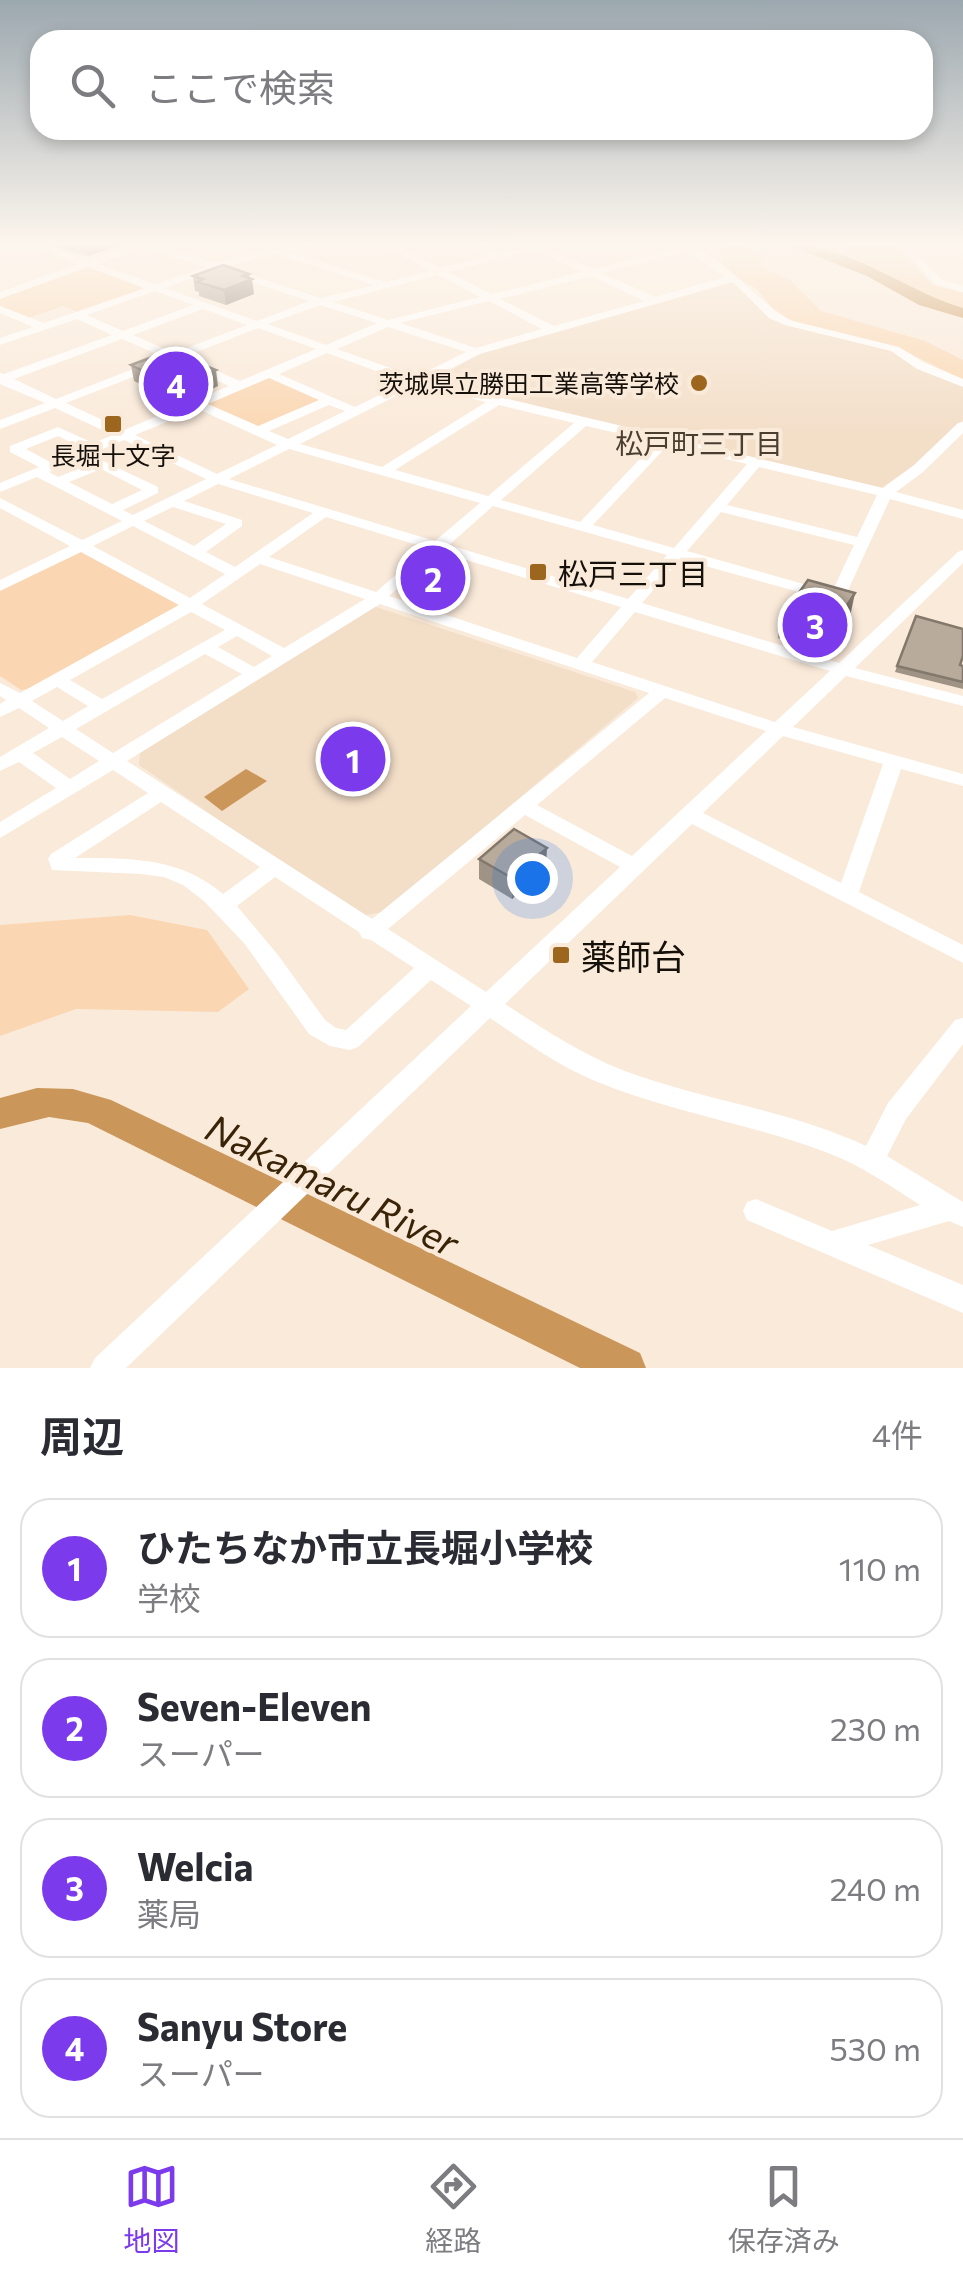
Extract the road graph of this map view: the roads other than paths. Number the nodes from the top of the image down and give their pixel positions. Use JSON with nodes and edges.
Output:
{"nodes":[{"id":1,"x":0,"y":309,"type":"edge"},
{"id":2,"x":94,"y":309,"type":"edge"},
{"id":3,"x":190,"y":309,"type":"edge"},
{"id":4,"x":217,"y":309,"type":"edge"},
{"id":5,"x":298,"y":309,"type":"edge"},
{"id":6,"x":344,"y":309,"type":"edge"},
{"id":7,"x":445,"y":309,"type":"edge"},
{"id":8,"x":510,"y":309,"type":"edge"},
{"id":9,"x":629,"y":309,"type":"edge"},
{"id":10,"x":766,"y":309,"type":"edge"},
{"id":11,"x":77,"y":315,"type":"junction"},
{"id":12,"x":258,"y":323,"type":"junction"},
{"id":13,"x":388,"y":323,"type":"junction"},
{"id":14,"x":44,"y":326,"type":"junction"},
{"id":15,"x":552,"y":330,"type":"junction"},
{"id":16,"x":122,"y":334,"type":"junction"},
{"id":17,"x":0,"y":342,"type":"edge"},
{"id":18,"x":327,"y":349,"type":"junction"},
{"id":19,"x":476,"y":352,"type":"junction"},
{"id":20,"x":174,"y":356,"type":"junction"},
{"id":21,"x":268,"y":374,"type":"junction"},
{"id":22,"x":1,"y":379,"type":"edge"},
{"id":23,"x":418,"y":382,"type":"junction"},
{"id":24,"x":963,"y":383,"type":"edge"},
{"id":25,"x":240,"y":386,"type":"junction"},
{"id":26,"x":329,"y":400,"type":"junction"},
{"id":27,"x":496,"y":401,"type":"junction"},
{"id":28,"x":56,"y":403,"type":"junction"},
{"id":29,"x":198,"y":404,"type":"junction"},
{"id":30,"x":357,"y":412,"type":"junction"},
{"id":31,"x":583,"y":422,"type":"junction"},
{"id":32,"x":0,"y":425,"type":"edge"},
{"id":33,"x":963,"y":426,"type":"edge"},
{"id":34,"x":258,"y":431,"type":"junction"},
{"id":35,"x":122,"y":435,"type":"junction"},
{"id":36,"x":666,"y":441,"type":"junction"},
{"id":37,"x":290,"y":445,"type":"junction"},
{"id":38,"x":92,"y":448,"type":"junction"},
{"id":39,"x":756,"y":462,"type":"junction"},
{"id":40,"x":384,"y":471,"type":"junction"},
{"id":41,"x":49,"y":474,"type":"junction"},
{"id":42,"x":218,"y":480,"type":"junction"},
{"id":43,"x":0,"y":488,"type":"edge"},
{"id":44,"x":885,"y":493,"type":"junction"},
{"id":45,"x":490,"y":501,"type":"junction"},
{"id":46,"x":0,"y":502,"type":"edge"},
{"id":47,"x":173,"y":502,"type":"junction"},
{"id":48,"x":718,"y":507,"type":"junction"},
{"id":49,"x":112,"y":510,"type":"junction"},
{"id":50,"x":323,"y":513,"type":"junction"},
{"id":51,"x":963,"y":516,"type":"edge"},
{"id":52,"x":134,"y":521,"type":"junction"},
{"id":53,"x":583,"y":527,"type":"junction"},
{"id":54,"x":860,"y":542,"type":"junction"},
{"id":55,"x":83,"y":547,"type":"junction"},
{"id":56,"x":438,"y":547,"type":"junction"},
{"id":57,"x":194,"y":552,"type":"junction"},
{"id":58,"x":679,"y":554,"type":"junction"},
{"id":59,"x":259,"y":559,"type":"junction"},
{"id":60,"x":960,"y":562,"type":"edge"},
{"id":61,"x":237,"y":574,"type":"junction"},
{"id":62,"x":0,"y":586,"type":"edge"},
{"id":63,"x":378,"y":598,"type":"junction"},
{"id":64,"x":191,"y":605,"type":"junction"},
{"id":65,"x":632,"y":606,"type":"junction"},
{"id":66,"x":236,"y":630,"type":"junction"},
{"id":67,"x":206,"y":648,"type":"junction"},
{"id":68,"x":284,"y":656,"type":"junction"},
{"id":69,"x":580,"y":664,"type":"junction"},
{"id":70,"x":844,"y":670,"type":"junction"},
{"id":71,"x":254,"y":674,"type":"junction"},
{"id":72,"x":58,"y":680,"type":"junction"},
{"id":73,"x":0,"y":688,"type":"edge"},
{"id":74,"x":662,"y":691,"type":"junction"},
{"id":75,"x":963,"y":700,"type":"edge"},
{"id":76,"x":10,"y":706,"type":"edge"},
{"id":77,"x":102,"y":707,"type":"junction"},
{"id":78,"x":62,"y":730,"type":"junction"},
{"id":79,"x":780,"y":730,"type":"junction"},
{"id":80,"x":20,"y":753,"type":"junction"},
{"id":81,"x":894,"y":761,"type":"junction"},
{"id":82,"x":112,"y":762,"type":"junction"},
{"id":83,"x":0,"y":765,"type":"edge"},
{"id":84,"x":963,"y":780,"type":"edge"},
{"id":85,"x":70,"y":788,"type":"junction"},
{"id":86,"x":160,"y":794,"type":"junction"},
{"id":87,"x":522,"y":806,"type":"junction"},
{"id":88,"x":691,"y":815,"type":"junction"},
{"id":89,"x":0,"y":831,"type":"edge"},
{"id":90,"x":636,"y":866,"type":"junction"},
{"id":91,"x":273,"y":868,"type":"junction"},
{"id":92,"x":847,"y":895,"type":"junction"},
{"id":93,"x":224,"y":905,"type":"junction"},
{"id":94,"x":370,"y":932,"type":"junction"},
{"id":95,"x":963,"y":955,"type":"edge"},
{"id":96,"x":428,"y":970,"type":"junction"},
{"id":97,"x":488,"y":1007,"type":"junction"},
{"id":98,"x":963,"y":1028,"type":"edge"},
{"id":99,"x":872,"y":1160,"type":"junction"},
{"id":100,"x":756,"y":1210,"type":"dead end"},
{"id":101,"x":956,"y":1212,"type":"edge"},
{"id":102,"x":833,"y":1243,"type":"junction"},
{"id":103,"x":963,"y":1299,"type":"edge"},
{"id":104,"x":105,"y":1368,"type":"edge"}],
"edges":[{"from":1,"to":14,"type":"street"},
{"from":2,"to":11,"type":"street"},
{"from":3,"to":16,"type":"street"},
{"from":4,"to":12,"type":"street"},
{"from":5,"to":12,"type":"street"},
{"from":6,"to":13,"type":"street"},
{"from":7,"to":13,"type":"street"},
{"from":8,"to":15,"type":"street"},
{"from":9,"to":15,"type":"street"},
{"from":10,"to":24,"type":"street"},
{"from":11,"to":14,"type":"street"},
{"from":11,"to":16,"type":"street"},
{"from":12,"to":18,"type":"street"},
{"from":12,"to":20,"type":"street"},
{"from":13,"to":18,"type":"street"},
{"from":13,"to":19,"type":"street"},
{"from":14,"to":17,"type":"street"},
{"from":15,"to":19,"type":"street"},
{"from":16,"to":20,"type":"street"},
{"from":16,"to":22,"type":"street"},
{"from":18,"to":21,"type":"street"},
{"from":18,"to":23,"type":"street"},
{"from":19,"to":23,"type":"street"},
{"from":20,"to":25,"type":"street"},
{"from":20,"to":28,"type":"street"},
{"from":21,"to":25,"type":"street"},
{"from":21,"to":26,"type":"street"},
{"from":22,"to":28,"type":"street"},
{"from":23,"to":27,"type":"street"},
{"from":23,"to":30,"type":"street"},
{"from":25,"to":29,"type":"street"},
{"from":26,"to":30,"type":"street"},
{"from":26,"to":34,"type":"street"},
{"from":27,"to":31,"type":"street"},
{"from":27,"to":40,"type":"street"},
{"from":28,"to":32,"type":"street"},
{"from":28,"to":35,"type":"street"},
{"from":29,"to":34,"type":"street"},
{"from":29,"to":35,"type":"street"},
{"from":30,"to":37,"type":"street"},
{"from":31,"to":36,"type":"street"},
{"from":31,"to":45,"type":"street"},
{"from":33,"to":44,"type":"street"},
{"from":34,"to":37,"type":"street"},
{"from":35,"to":38,"type":"street"},
{"from":35,"to":42,"type":"street"},
{"from":36,"to":39,"type":"street"},
{"from":36,"to":53,"type":"street"},
{"from":37,"to":40,"type":"street"},
{"from":37,"to":42,"type":"street"},
{"from":38,"to":41,"type":"street"},
{"from":38,"to":41,"type":"street"},
{"from":39,"to":44,"type":"street"},
{"from":39,"to":48,"type":"street"},
{"from":40,"to":45,"type":"street"},
{"from":41,"to":43,"type":"street"},
{"from":41,"to":49,"type":"street"},
{"from":41,"to":49,"type":"street"},
{"from":42,"to":47,"type":"street"},
{"from":42,"to":50,"type":"street"},
{"from":44,"to":51,"type":"street"},
{"from":44,"to":54,"type":"street"},
{"from":45,"to":53,"type":"street"},
{"from":45,"to":56,"type":"street"},
{"from":46,"to":55,"type":"street"},
{"from":47,"to":52,"type":"street"},
{"from":47,"to":57,"type":"street"},
{"from":48,"to":54,"type":"street"},
{"from":48,"to":58,"type":"street"},
{"from":49,"to":52,"type":"street"},
{"from":50,"to":56,"type":"street"},
{"from":50,"to":59,"type":"street"},
{"from":52,"to":55,"type":"street"},
{"from":52,"to":57,"type":"street"},
{"from":53,"to":58,"type":"street"},
{"from":54,"to":58,"type":"street"},
{"from":55,"to":62,"type":"street"},
{"from":55,"to":64,"type":"street"},
{"from":56,"to":63,"type":"street"},
{"from":56,"to":65,"type":"street"},
{"from":57,"to":61,"type":"street"},
{"from":58,"to":65,"type":"street"},
{"from":59,"to":61,"type":"street"},
{"from":59,"to":63,"type":"street"},
{"from":60,"to":70,"type":"street"},
{"from":61,"to":64,"type":"street"},
{"from":63,"to":68,"type":"street"},
{"from":63,"to":69,"type":"street"},
{"from":64,"to":66,"type":"street"},
{"from":64,"to":72,"type":"street"},
{"from":65,"to":69,"type":"street"},
{"from":65,"to":70,"type":"street"},
{"from":66,"to":67,"type":"street"},
{"from":66,"to":68,"type":"street"},
{"from":67,"to":71,"type":"street"},
{"from":67,"to":77,"type":"street"},
{"from":68,"to":71,"type":"street"},
{"from":69,"to":74,"type":"street"},
{"from":70,"to":75,"type":"street"},
{"from":70,"to":79,"type":"street"},
{"from":71,"to":82,"type":"street"},
{"from":72,"to":76,"type":"street"},
{"from":72,"to":77,"type":"street"},
{"from":73,"to":76,"type":"street"},
{"from":74,"to":79,"type":"street"},
{"from":74,"to":87,"type":"street"},
{"from":76,"to":78,"type":"street"},
{"from":77,"to":78,"type":"street"},
{"from":78,"to":80,"type":"street"},
{"from":78,"to":82,"type":"street"},
{"from":79,"to":81,"type":"street"},
{"from":79,"to":88,"type":"street"},
{"from":80,"to":83,"type":"street"},
{"from":80,"to":85,"type":"street"},
{"from":81,"to":84,"type":"street"},
{"from":81,"to":92,"type":"street"},
{"from":82,"to":85,"type":"street"},
{"from":82,"to":86,"type":"street"},
{"from":85,"to":89,"type":"street"},
{"from":86,"to":91,"type":"street"},
{"from":86,"to":93,"type":"street"},
{"from":87,"to":90,"type":"street"},
{"from":87,"to":94,"type":"street"},
{"from":88,"to":90,"type":"street"},
{"from":88,"to":92,"type":"street"},
{"from":90,"to":97,"type":"street"},
{"from":91,"to":93,"type":"street"},
{"from":91,"to":94,"type":"street"},
{"from":92,"to":95,"type":"street"},
{"from":93,"to":96,"type":"street"},
{"from":94,"to":96,"type":"street"},
{"from":96,"to":97,"type":"street"},
{"from":97,"to":99,"type":"street"},
{"from":97,"to":104,"type":"street"},
{"from":98,"to":99,"type":"street"},
{"from":99,"to":101,"type":"street"},
{"from":100,"to":102,"type":"street"},
{"from":101,"to":102,"type":"street"},
{"from":102,"to":103,"type":"street"}]}
